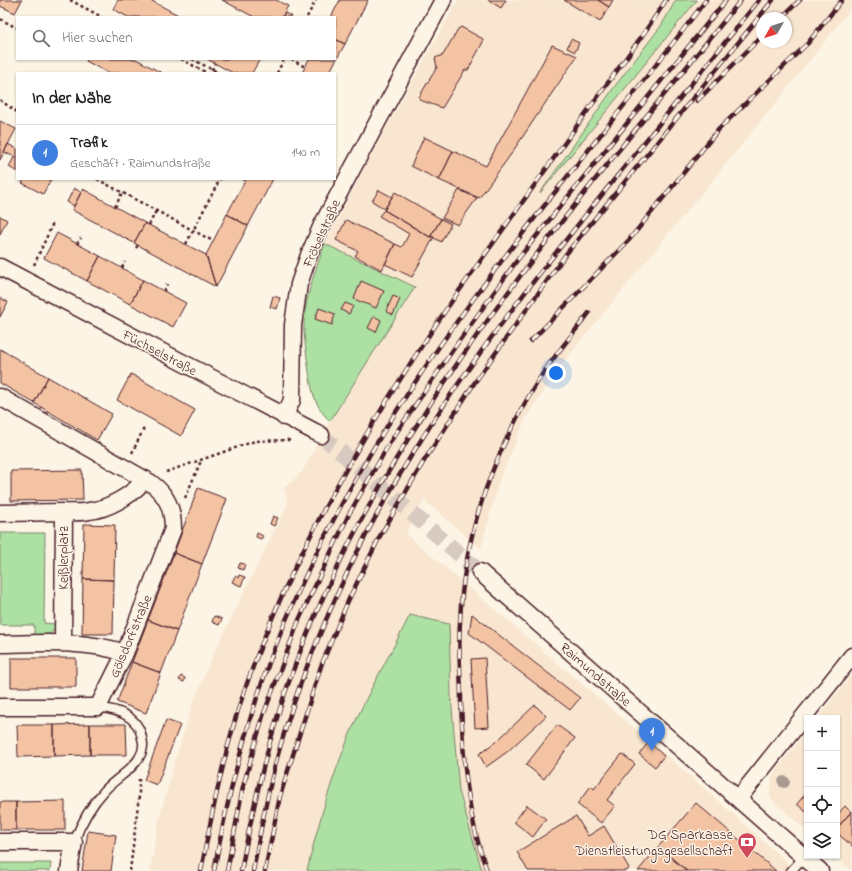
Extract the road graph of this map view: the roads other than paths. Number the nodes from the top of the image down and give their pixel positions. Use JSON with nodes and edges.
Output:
{"nodes":[{"id":1,"x":443,"y":0,"type":"edge"},
{"id":2,"x":0,"y":267,"type":"edge"},
{"id":3,"x":0,"y":397,"type":"edge"},
{"id":4,"x":284,"y":417,"type":"junction"},
{"id":5,"x":321,"y":436,"type":"tunnel mouth"},
{"id":6,"x":148,"y":481,"type":"junction"},
{"id":7,"x":64,"y":512,"type":"junction"},
{"id":8,"x":0,"y":513,"type":"edge"},
{"id":9,"x":480,"y":572,"type":"tunnel mouth"},
{"id":10,"x":63,"y":643,"type":"junction"},
{"id":11,"x":0,"y":644,"type":"edge"},
{"id":12,"x":125,"y":653,"type":"junction"},
{"id":13,"x":852,"y":656,"type":"edge"},
{"id":14,"x":0,"y":707,"type":"edge"},
{"id":15,"x":98,"y":707,"type":"junction"},
{"id":16,"x":738,"y":799,"type":"junction"},
{"id":17,"x":0,"y":842,"type":"edge"},
{"id":18,"x":74,"y":842,"type":"junction"},
{"id":19,"x":804,"y":857,"type":"joint"},
{"id":20,"x":806,"y":859,"type":"edge"},
{"id":21,"x":69,"y":871,"type":"edge"},
{"id":22,"x":791,"y":871,"type":"edge"},
{"id":23,"x":820,"y":871,"type":"edge"}],
"edges":[{"from":1,"to":4,"type":"street","name":"Fröbelstraße"},
{"from":2,"to":4,"type":"street","name":"Füchselstraße"},
{"from":3,"to":6,"type":"street"},
{"from":4,"to":5,"type":"street","name":"Füchselstraße"},
{"from":6,"to":7,"type":"street"},
{"from":6,"to":12,"type":"street","name":"Gölsdorfstraße"},
{"from":7,"to":8,"type":"street","name":"Keißlerplatz"},
{"from":7,"to":10,"type":"street","name":"Keißlerplatz"},
{"from":9,"to":16,"type":"street","name":"Raimundstraße"},
{"from":10,"to":11,"type":"street"},
{"from":10,"to":12,"type":"street"},
{"from":12,"to":15,"type":"street","name":"Gölsdorfstraße"},
{"from":13,"to":16,"type":"street"},
{"from":14,"to":15,"type":"street"},
{"from":15,"to":18,"type":"lane"},
{"from":16,"to":19,"type":"street","name":"Raimundstraße"},
{"from":17,"to":18,"type":"street"},
{"from":18,"to":21,"type":"street"},
{"from":19,"to":22,"type":"lane"},
{"from":20,"to":23,"type":"street","name":"Raimundstraße"}]}
